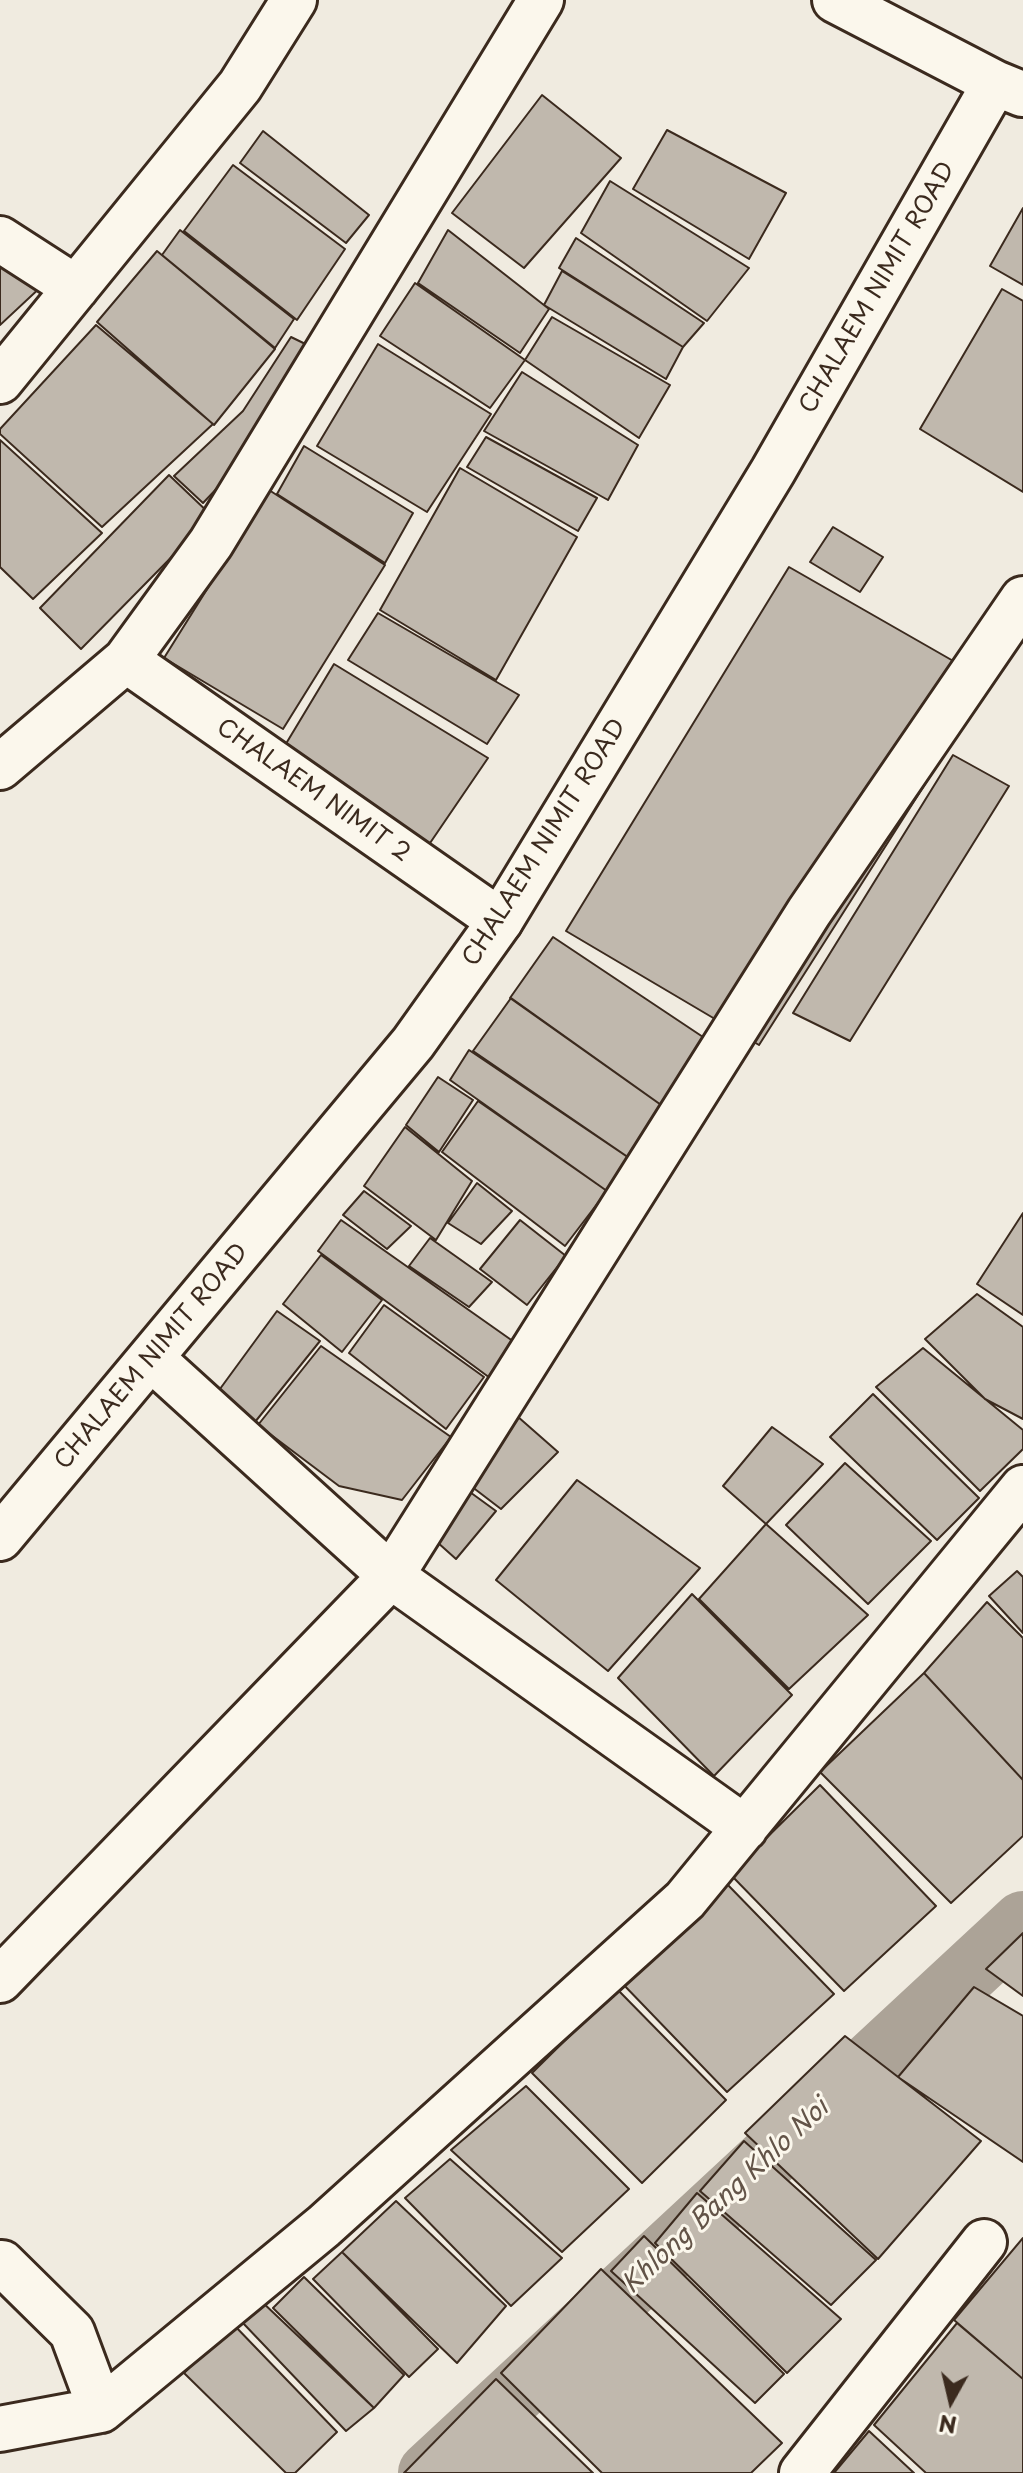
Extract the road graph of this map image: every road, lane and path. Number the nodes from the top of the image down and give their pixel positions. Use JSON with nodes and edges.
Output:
{"nodes":[{"id":1,"x":294,"y":0,"type":"edge"},
{"id":2,"x":541,"y":0,"type":"edge"},
{"id":3,"x":835,"y":0,"type":"edge"},
{"id":4,"x":1009,"y":89,"type":"edge"},
{"id":5,"x":0,"y":239,"type":"edge"},
{"id":6,"x":76,"y":288,"type":"junction"},
{"id":7,"x":0,"y":381,"type":"edge"},
{"id":8,"x":1023,"y":599,"type":"edge"},
{"id":9,"x":126,"y":660,"type":"junction"},
{"id":10,"x":0,"y":767,"type":"edge"},
{"id":11,"x":500,"y":921,"type":"junction"},
{"id":12,"x":151,"y":1358,"type":"junction"},
{"id":13,"x":1023,"y":1488,"type":"edge"},
{"id":14,"x":0,"y":1538,"type":"edge"},
{"id":15,"x":391,"y":1576,"type":"junction"},
{"id":16,"x":745,"y":1828,"type":"junction"},
{"id":17,"x":0,"y":1980,"type":"edge"},
{"id":18,"x":984,"y":2242,"type":"dead end"},
{"id":19,"x":2,"y":2263,"type":"edge"},
{"id":20,"x":101,"y":2410,"type":"junction"},
{"id":21,"x":0,"y":2429,"type":"edge"},
{"id":22,"x":802,"y":2473,"type":"edge"}],
"edges":[{"from":1,"to":6,"type":"street"},
{"from":2,"to":9,"type":"street"},
{"from":3,"to":4,"type":"street"},
{"from":4,"to":11,"type":"street","name":"CHALAEM NIMIT ROAD"},
{"from":5,"to":6,"type":"street"},
{"from":6,"to":7,"type":"street"},
{"from":8,"to":15,"type":"street"},
{"from":9,"to":10,"type":"street"},
{"from":9,"to":11,"type":"street","name":"CHALAEM NIMIT 2"},
{"from":11,"to":12,"type":"street","name":"CHALAEM NIMIT ROAD"},
{"from":12,"to":14,"type":"street","name":"CHALAEM NIMIT ROAD"},
{"from":12,"to":15,"type":"street"},
{"from":13,"to":16,"type":"street"},
{"from":15,"to":16,"type":"street"},
{"from":15,"to":17,"type":"street"},
{"from":16,"to":20,"type":"street"},
{"from":18,"to":22,"type":"street"},
{"from":19,"to":20,"type":"street"},
{"from":20,"to":21,"type":"street"}]}
